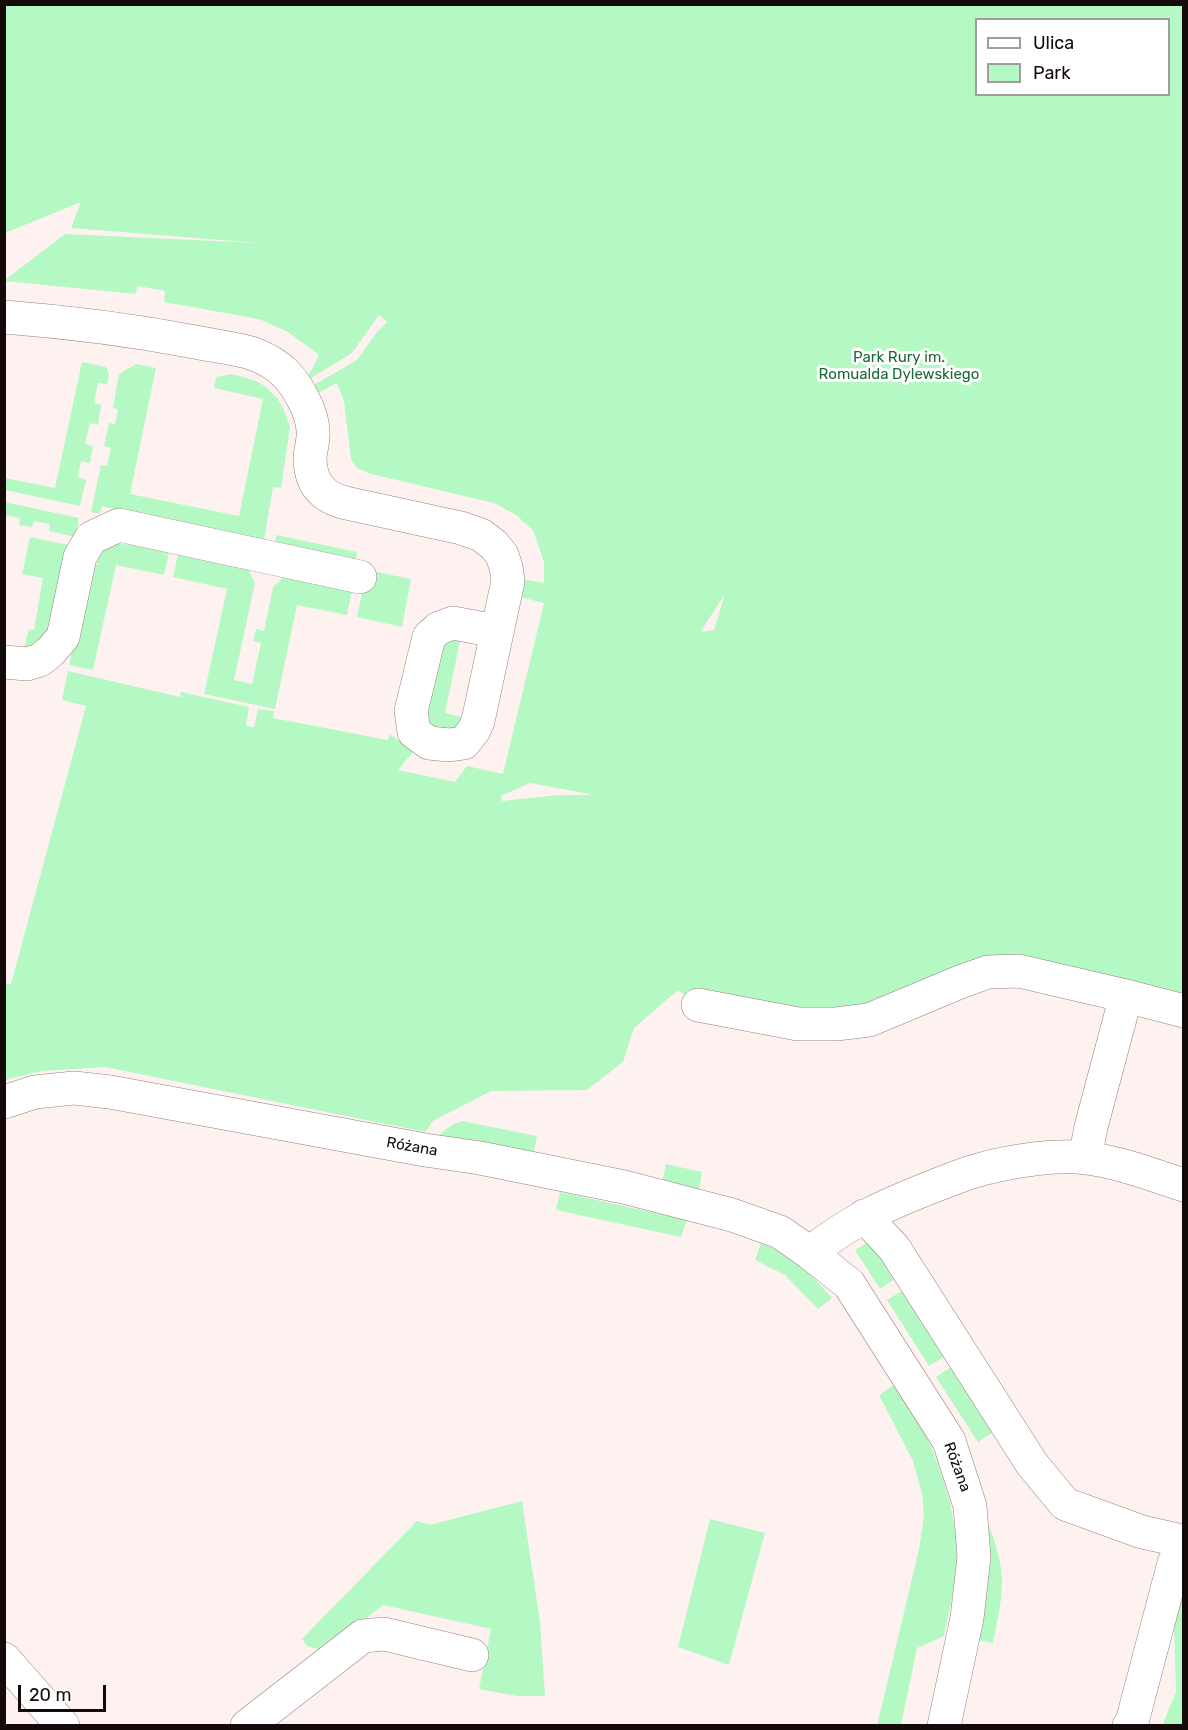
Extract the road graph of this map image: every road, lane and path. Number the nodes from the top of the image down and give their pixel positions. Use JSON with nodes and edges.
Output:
{"nodes":[{"id":1,"x":4,"y":317,"type":"edge"},
{"id":2,"x":360,"y":577,"type":"dead end"},
{"id":3,"x":496,"y":631,"type":"dead end"},
{"id":4,"x":4,"y":662,"type":"edge"},
{"id":5,"x":1126,"y":996,"type":"junction"},
{"id":6,"x":698,"y":1005,"type":"dead end"},
{"id":7,"x":1184,"y":1011,"type":"edge"},
{"id":8,"x":4,"y":1102,"type":"edge"},
{"id":9,"x":1085,"y":1158,"type":"junction"},
{"id":10,"x":1184,"y":1185,"type":"edge"},
{"id":11,"x":864,"y":1216,"type":"junction"},
{"id":12,"x":810,"y":1253,"type":"junction"},
{"id":13,"x":1183,"y":1541,"type":"edge"},
{"id":14,"x":472,"y":1655,"type":"dead end"},
{"id":15,"x":4,"y":1659,"type":"edge"},
{"id":16,"x":63,"y":1725,"type":"edge"},
{"id":17,"x":247,"y":1725,"type":"edge"},
{"id":18,"x":944,"y":1725,"type":"edge"},
{"id":19,"x":1129,"y":1725,"type":"edge"}],
"edges":[{"from":1,"to":3,"type":"street"},
{"from":2,"to":4,"type":"street"},
{"from":5,"to":6,"type":"street"},
{"from":5,"to":7,"type":"street"},
{"from":5,"to":9,"type":"street"},
{"from":8,"to":12,"type":"street","name":"Różana"},
{"from":9,"to":10,"type":"street"},
{"from":9,"to":11,"type":"street"},
{"from":11,"to":12,"type":"street"},
{"from":11,"to":13,"type":"street"},
{"from":12,"to":18,"type":"street","name":"Różana"},
{"from":13,"to":19,"type":"street"},
{"from":14,"to":17,"type":"street"},
{"from":15,"to":16,"type":"street"}]}
